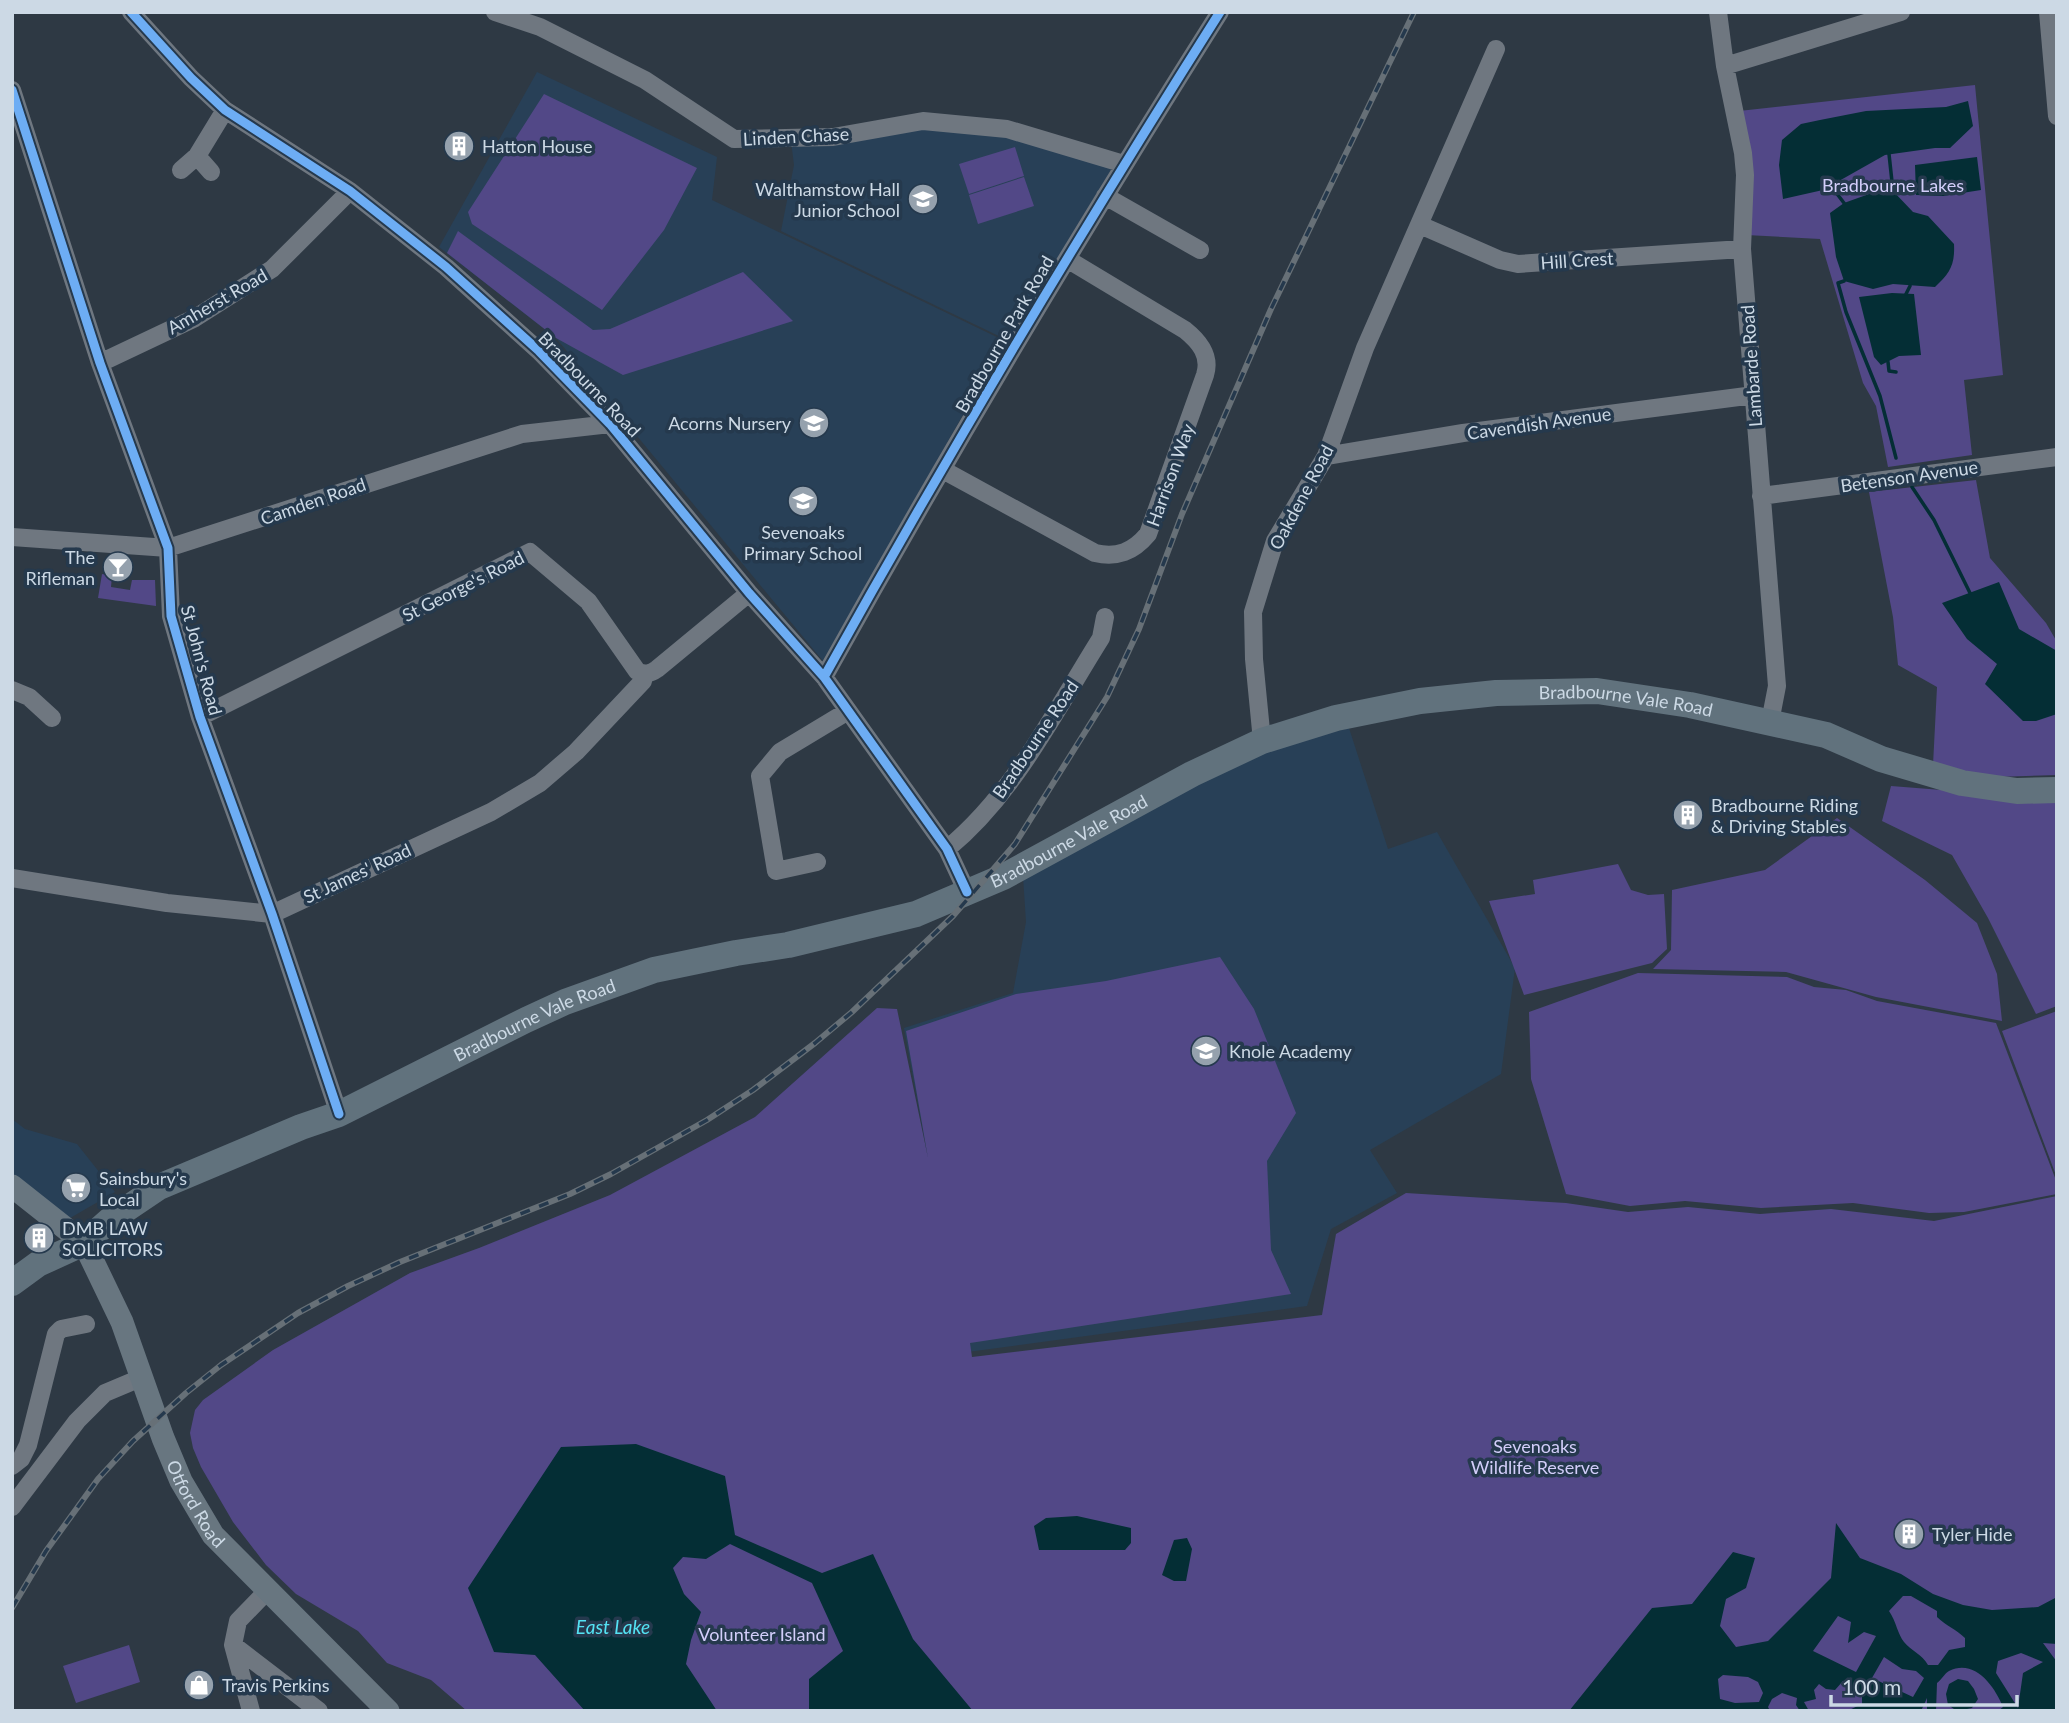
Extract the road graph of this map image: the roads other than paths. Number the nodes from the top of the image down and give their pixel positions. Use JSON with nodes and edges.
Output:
{"nodes":[{"id":1,"x":131,"y":12,"type":"edge"},
{"id":2,"x":495,"y":12,"type":"edge"},
{"id":3,"x":1220,"y":12,"type":"edge"},
{"id":4,"x":1718,"y":12,"type":"edge"},
{"id":5,"x":1901,"y":12,"type":"edge"},
{"id":6,"x":2048,"y":12,"type":"edge"},
{"id":7,"x":1496,"y":48,"type":"dead end"},
{"id":8,"x":2054,"y":58,"type":"edge"},
{"id":9,"x":1725,"y":66,"type":"junction"},
{"id":10,"x":12,"y":90,"type":"edge"},
{"id":11,"x":225,"y":110,"type":"junction"},
{"id":12,"x":2057,"y":116,"type":"edge"},
{"id":13,"x":197,"y":156,"type":"junction"},
{"id":14,"x":1124,"y":164,"type":"junction"},
{"id":15,"x":181,"y":170,"type":"dead end"},
{"id":16,"x":211,"y":172,"type":"dead end"},
{"id":17,"x":350,"y":191,"type":"junction"},
{"id":18,"x":1105,"y":196,"type":"junction"},
{"id":19,"x":1420,"y":225,"type":"junction"},
{"id":20,"x":1742,"y":249,"type":"junction"},
{"id":21,"x":1200,"y":250,"type":"dead end"},
{"id":22,"x":1067,"y":259,"type":"junction"},
{"id":23,"x":100,"y":363,"type":"junction"},
{"id":24,"x":1754,"y":395,"type":"junction"},
{"id":25,"x":610,"y":424,"type":"junction"},
{"id":26,"x":1326,"y":456,"type":"junction"},
{"id":27,"x":2057,"y":457,"type":"edge"},
{"id":28,"x":943,"y":470,"type":"junction"},
{"id":29,"x":1761,"y":496,"type":"junction"},
{"id":30,"x":12,"y":537,"type":"edge"},
{"id":31,"x":168,"y":548,"type":"junction"},
{"id":32,"x":749,"y":593,"type":"junction"},
{"id":33,"x":1105,"y":617,"type":"dead end"},
{"id":34,"x":644,"y":674,"type":"junction"},
{"id":35,"x":824,"y":677,"type":"junction"},
{"id":36,"x":12,"y":690,"type":"edge"},
{"id":37,"x":848,"y":710,"type":"junction"},
{"id":38,"x":52,"y":718,"type":"dead end"},
{"id":39,"x":200,"y":718,"type":"junction"},
{"id":40,"x":1770,"y":722,"type":"junction"},
{"id":41,"x":1262,"y":741,"type":"junction"},
{"id":42,"x":2057,"y":790,"type":"edge"},
{"id":43,"x":947,"y":849,"type":"junction"},
{"id":44,"x":817,"y":862,"type":"dead end"},
{"id":45,"x":12,"y":878,"type":"edge"},
{"id":46,"x":967,"y":892,"type":"junction"},
{"id":47,"x":272,"y":914,"type":"junction"},
{"id":48,"x":339,"y":1114,"type":"junction"},
{"id":49,"x":12,"y":1186,"type":"edge"},
{"id":50,"x":84,"y":1243,"type":"junction"},
{"id":51,"x":12,"y":1283,"type":"edge"},
{"id":52,"x":86,"y":1324,"type":"dead end"},
{"id":53,"x":143,"y":1377,"type":"junction"},
{"id":54,"x":12,"y":1466,"type":"edge"},
{"id":55,"x":12,"y":1507,"type":"edge"},
{"id":56,"x":268,"y":1590,"type":"junction"},
{"id":57,"x":233,"y":1644,"type":"junction"},
{"id":58,"x":251,"y":1711,"type":"edge"},
{"id":59,"x":319,"y":1711,"type":"edge"},
{"id":60,"x":388,"y":1711,"type":"edge"}],
"edges":[{"from":1,"to":11,"type":"street","name":"Bradbourne Road"},
{"from":2,"to":14,"type":"street","name":"Linden Chase"},
{"from":3,"to":14,"type":"street","name":"Bradbourne Park Road"},
{"from":4,"to":9,"type":"street","name":"Lambarde Road"},
{"from":5,"to":9,"type":"street"},
{"from":6,"to":8,"type":"street"},
{"from":7,"to":19,"type":"street","name":"Oakdene Road"},
{"from":8,"to":12,"type":"street"},
{"from":9,"to":20,"type":"street","name":"Lambarde Road"},
{"from":10,"to":23,"type":"street","name":"St John's Road"},
{"from":11,"to":13,"type":"street"},
{"from":11,"to":17,"type":"street","name":"Bradbourne Road"},
{"from":13,"to":15,"type":"street"},
{"from":13,"to":16,"type":"street"},
{"from":14,"to":18,"type":"street","name":"Bradbourne Park Road"},
{"from":17,"to":23,"type":"street","name":"Amherst Road"},
{"from":17,"to":25,"type":"street","name":"Bradbourne Road"},
{"from":18,"to":21,"type":"street"},
{"from":18,"to":22,"type":"street","name":"Bradbourne Park Road"},
{"from":19,"to":20,"type":"street","name":"Hill Crest"},
{"from":19,"to":26,"type":"street","name":"Oakdene Road"},
{"from":20,"to":24,"type":"street","name":"Lambarde Road"},
{"from":22,"to":28,"type":"street","name":"Bradbourne Park Road"},
{"from":22,"to":28,"type":"street","name":"Harrison Way"},
{"from":23,"to":31,"type":"street","name":"St John's Road"},
{"from":24,"to":26,"type":"street","name":"Cavendish Avenue"},
{"from":24,"to":29,"type":"street","name":"Lambarde Road"},
{"from":25,"to":31,"type":"street","name":"Camden Road"},
{"from":25,"to":32,"type":"street","name":"Bradbourne Road"},
{"from":26,"to":41,"type":"street","name":"Oakdene Road"},
{"from":27,"to":29,"type":"street","name":"Betenson Avenue"},
{"from":28,"to":35,"type":"street","name":"Bradbourne Park Road"},
{"from":29,"to":40,"type":"street","name":"Lambarde Road"},
{"from":30,"to":31,"type":"street","name":"Camden Road"},
{"from":31,"to":39,"type":"street","name":"St John's Road"},
{"from":32,"to":34,"type":"street"},
{"from":32,"to":35,"type":"street","name":"Bradbourne Road"},
{"from":33,"to":43,"type":"street","name":"Bradbourne Road"},
{"from":34,"to":39,"type":"street","name":"St George's Road"},
{"from":34,"to":47,"type":"street","name":"St James' Road"},
{"from":35,"to":37,"type":"street","name":"Bradbourne Road"},
{"from":36,"to":38,"type":"street"},
{"from":37,"to":43,"type":"street","name":"Bradbourne Road"},
{"from":37,"to":44,"type":"street"},
{"from":39,"to":47,"type":"street","name":"St John's Road"},
{"from":40,"to":41,"type":"highway","name":"Bradbourne Vale Road"},
{"from":40,"to":42,"type":"highway","name":"Bradbourne Vale Road"},
{"from":41,"to":46,"type":"highway","name":"Bradbourne Vale Road"},
{"from":43,"to":46,"type":"street","name":"Bradbourne Road"},
{"from":45,"to":47,"type":"street"},
{"from":46,"to":48,"type":"highway","name":"Bradbourne Vale Road"},
{"from":47,"to":48,"type":"street","name":"St John's Road"},
{"from":48,"to":50,"type":"highway","name":"Bradbourne Vale Road"},
{"from":49,"to":50,"type":"main road"},
{"from":50,"to":51,"type":"highway","name":"Bradbourne Vale Road"},
{"from":50,"to":53,"type":"main road","name":"Otford Road"},
{"from":52,"to":54,"type":"street"},
{"from":53,"to":55,"type":"street"},
{"from":53,"to":56,"type":"main road","name":"Otford Road"},
{"from":56,"to":57,"type":"street"},
{"from":56,"to":60,"type":"main road","name":"Otford Road"},
{"from":57,"to":58,"type":"street"},
{"from":57,"to":59,"type":"street"}]}
